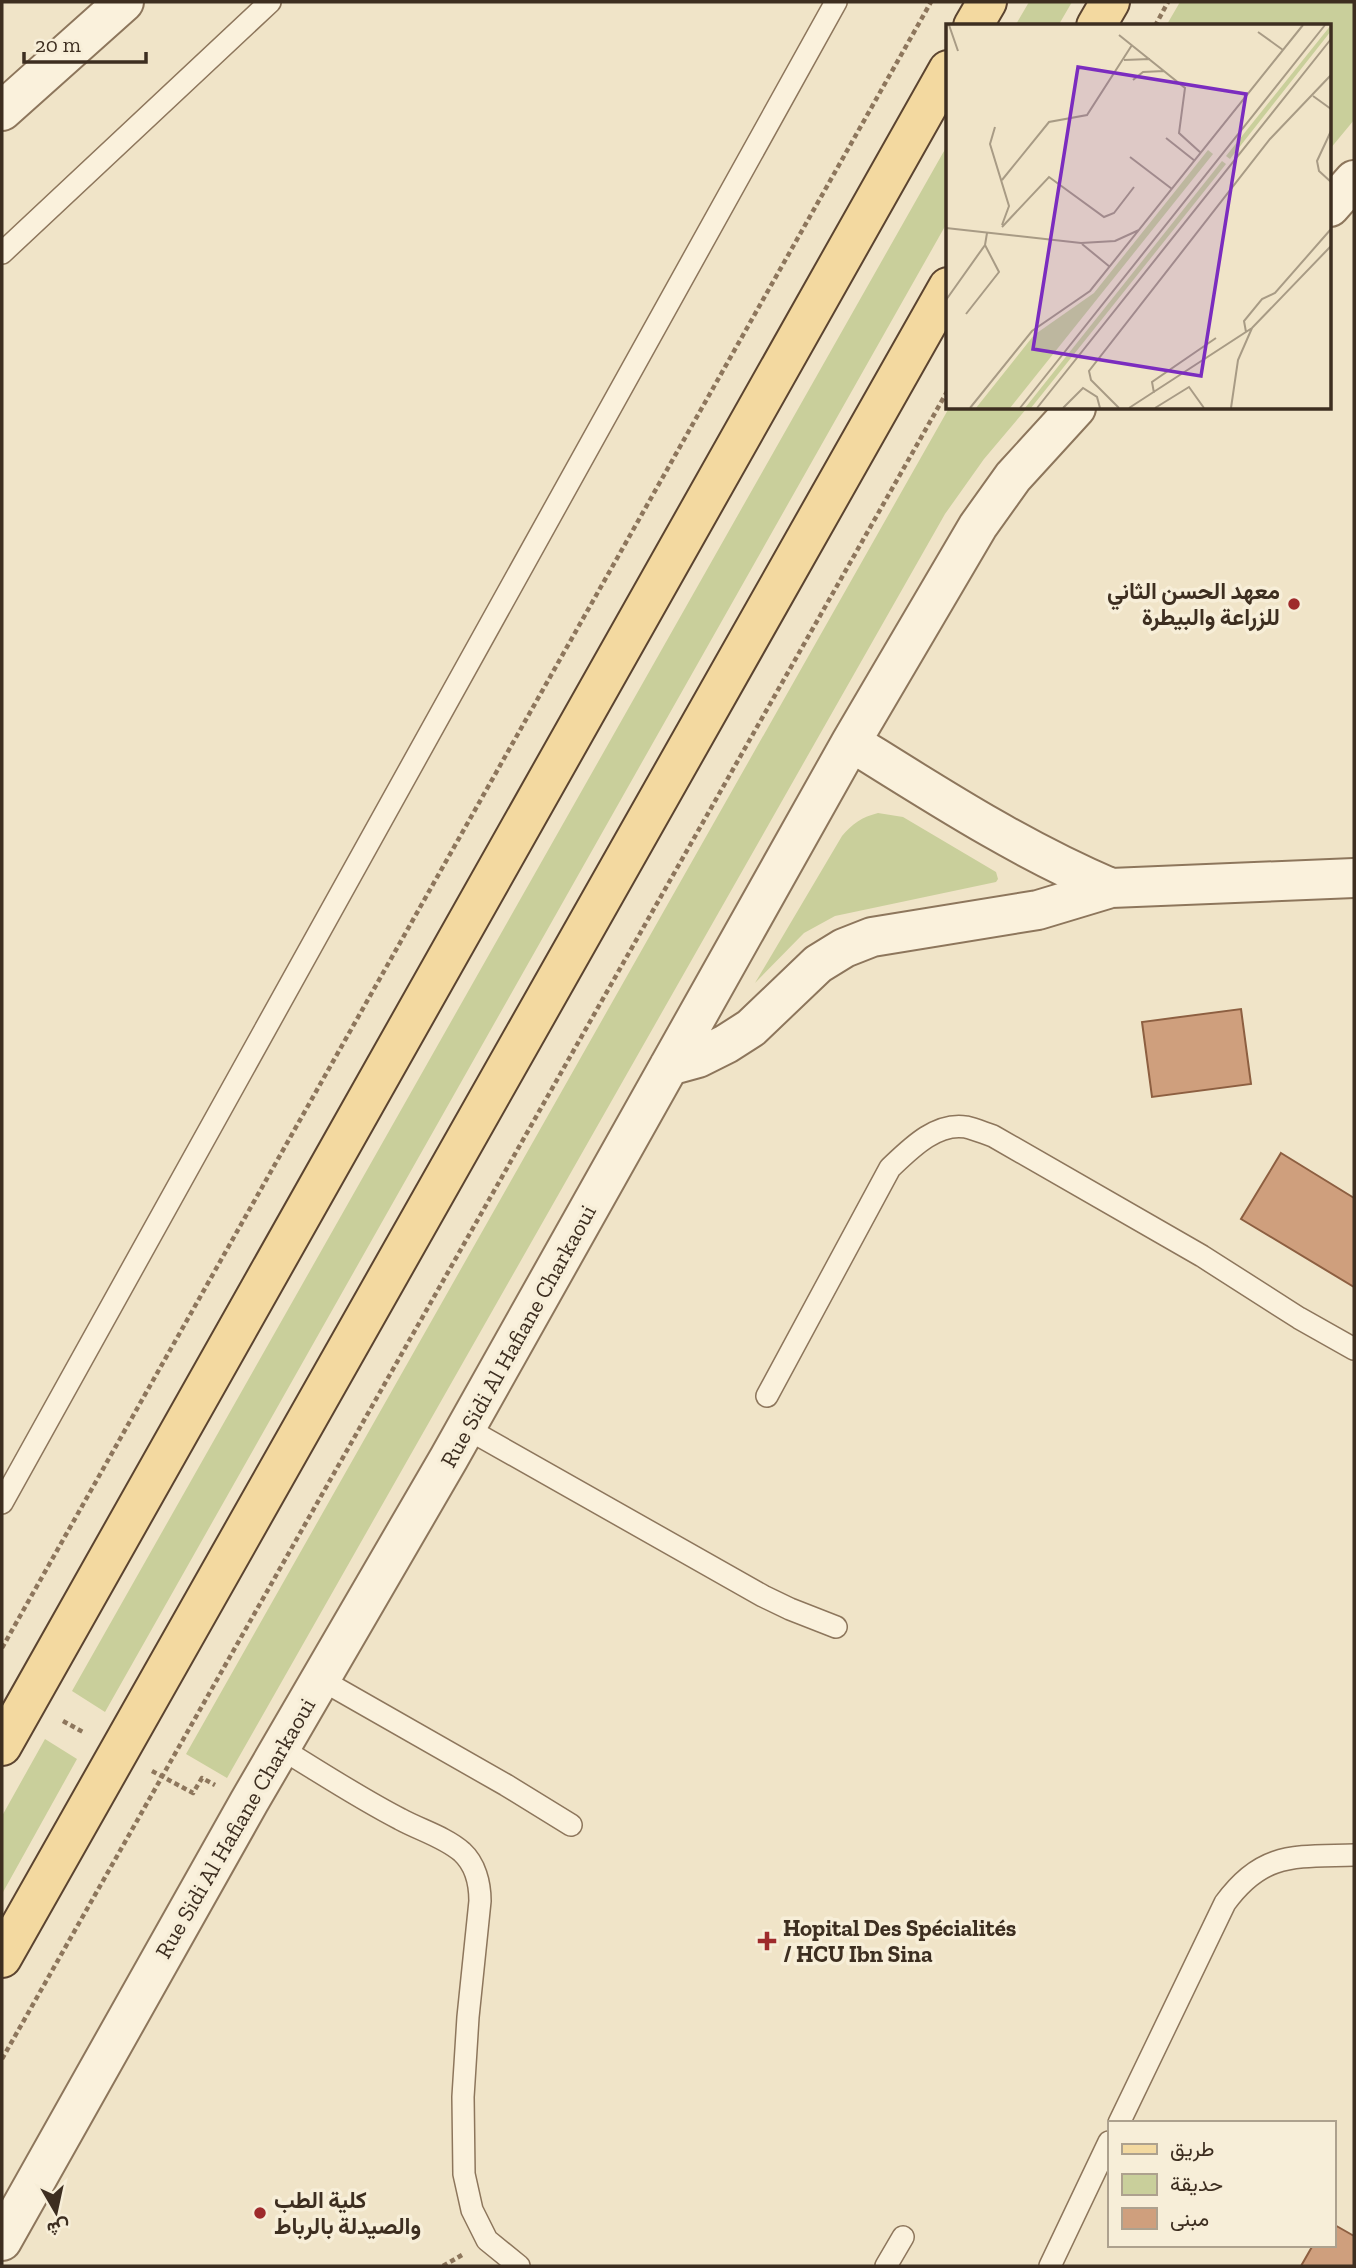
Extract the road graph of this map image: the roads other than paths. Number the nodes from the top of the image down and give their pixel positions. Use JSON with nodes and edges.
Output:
{"nodes":[{"id":1,"x":124,"y":2,"type":"edge"},
{"id":2,"x":270,"y":2,"type":"edge"},
{"id":3,"x":836,"y":2,"type":"edge"},
{"id":4,"x":987,"y":2,"type":"edge"},
{"id":5,"x":1110,"y":2,"type":"edge"},
{"id":6,"x":974,"y":24,"type":"edge"},
{"id":7,"x":1097,"y":24,"type":"edge"},
{"id":8,"x":946,"y":75,"type":"edge"},
{"id":9,"x":2,"y":111,"type":"edge"},
{"id":10,"x":1354,"y":180,"type":"edge"},
{"id":11,"x":1332,"y":204,"type":"edge"},
{"id":12,"x":2,"y":253,"type":"edge"},
{"id":13,"x":946,"y":290,"type":"edge"},
{"id":14,"x":1074,"y":410,"type":"edge"},
{"id":15,"x":851,"y":742,"type":"junction"},
{"id":16,"x":1354,"y":878,"type":"edge"},
{"id":17,"x":1111,"y":888,"type":"junction"},
{"id":18,"x":669,"y":1066,"type":"junction"},
{"id":19,"x":1354,"y":1349,"type":"edge"},
{"id":20,"x":767,"y":1396,"type":"dead end"},
{"id":21,"x":466,"y":1428,"type":"junction"},
{"id":22,"x":2,"y":1503,"type":"edge"},
{"id":23,"x":836,"y":1627,"type":"dead end"},
{"id":24,"x":320,"y":1679,"type":"junction"},
{"id":25,"x":2,"y":1746,"type":"edge"},
{"id":26,"x":280,"y":1748,"type":"junction"},
{"id":27,"x":571,"y":1825,"type":"dead end"},
{"id":28,"x":1354,"y":1855,"type":"edge"},
{"id":29,"x":2,"y":1958,"type":"edge"},
{"id":30,"x":1119,"y":2121,"type":"edge"},
{"id":31,"x":1108,"y":2144,"type":"edge"},
{"id":32,"x":904,"y":2237,"type":"dead end"},
{"id":33,"x":2,"y":2241,"type":"edge"},
{"id":34,"x":519,"y":2266,"type":"edge"},
{"id":35,"x":886,"y":2266,"type":"edge"},
{"id":36,"x":1049,"y":2266,"type":"edge"}],
"edges":[{"from":1,"to":9,"type":"street"},
{"from":2,"to":12,"type":"lane"},
{"from":3,"to":22,"type":"lane"},
{"from":4,"to":6,"type":"main road"},
{"from":5,"to":7,"type":"main road"},
{"from":8,"to":25,"type":"main road"},
{"from":10,"to":11,"type":"street"},
{"from":13,"to":29,"type":"main road"},
{"from":14,"to":15,"type":"street","name":"Rue Sidi Al Hafiane Charkaoui"},
{"from":15,"to":17,"type":"street"},
{"from":15,"to":18,"type":"street","name":"Rue Sidi Al Hafiane Charkaoui"},
{"from":16,"to":17,"type":"street"},
{"from":17,"to":18,"type":"street"},
{"from":18,"to":21,"type":"street","name":"Rue Sidi Al Hafiane Charkaoui"},
{"from":19,"to":20,"type":"lane"},
{"from":21,"to":23,"type":"lane"},
{"from":21,"to":24,"type":"street","name":"Rue Sidi Al Hafiane Charkaoui"},
{"from":24,"to":26,"type":"street","name":"Rue Sidi Al Hafiane Charkaoui"},
{"from":24,"to":27,"type":"lane"},
{"from":26,"to":33,"type":"street","name":"Rue Sidi Al Hafiane Charkaoui"},
{"from":26,"to":34,"type":"lane"},
{"from":28,"to":30,"type":"lane"},
{"from":31,"to":36,"type":"lane"},
{"from":32,"to":35,"type":"lane"}]}
